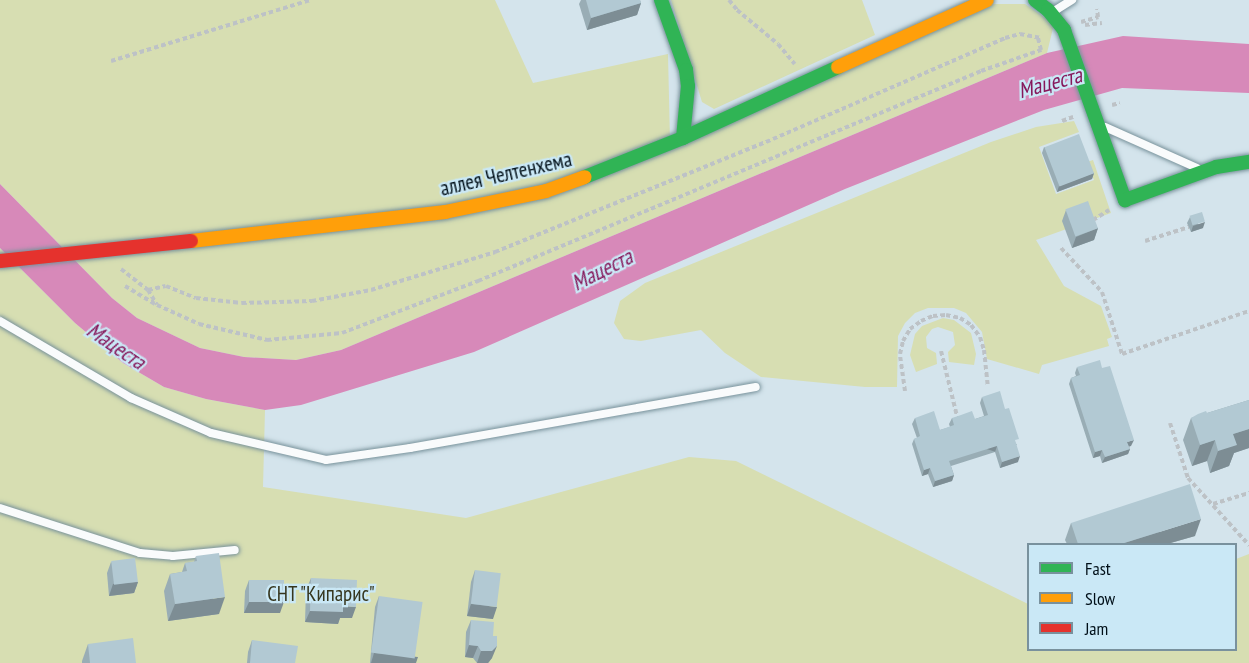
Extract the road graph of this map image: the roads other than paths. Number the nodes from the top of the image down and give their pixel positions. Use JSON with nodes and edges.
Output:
{"nodes":[{"id":1,"x":661,"y":0,"type":"edge"},
{"id":2,"x":987,"y":0,"type":"edge"},
{"id":3,"x":1035,"y":0,"type":"edge"},
{"id":4,"x":1072,"y":0,"type":"edge"},
{"id":5,"x":1051,"y":13,"type":"junction"},
{"id":6,"x":1099,"y":124,"type":"junction"},
{"id":7,"x":683,"y":138,"type":"junction"},
{"id":8,"x":1249,"y":162,"type":"edge"},
{"id":9,"x":1206,"y":172,"type":"junction"},
{"id":10,"x":0,"y":261,"type":"edge"},
{"id":11,"x":0,"y":321,"type":"edge"},
{"id":12,"x":756,"y":387,"type":"dead end"},
{"id":13,"x":0,"y":508,"type":"edge"},
{"id":14,"x":235,"y":550,"type":"dead end"}],
"edges":[{"from":1,"to":7,"type":"main road"},
{"from":2,"to":7,"type":"main road","name":"аллея Челтенхема"},
{"from":3,"to":5,"type":"main road"},
{"from":4,"to":5,"type":"lane"},
{"from":5,"to":6,"type":"main road"},
{"from":6,"to":9,"type":"lane"},
{"from":6,"to":9,"type":"main road"},
{"from":7,"to":10,"type":"main road","name":"аллея Челтенхема"},
{"from":8,"to":9,"type":"main road"},
{"from":11,"to":12,"type":"lane"},
{"from":13,"to":14,"type":"lane"}]}
